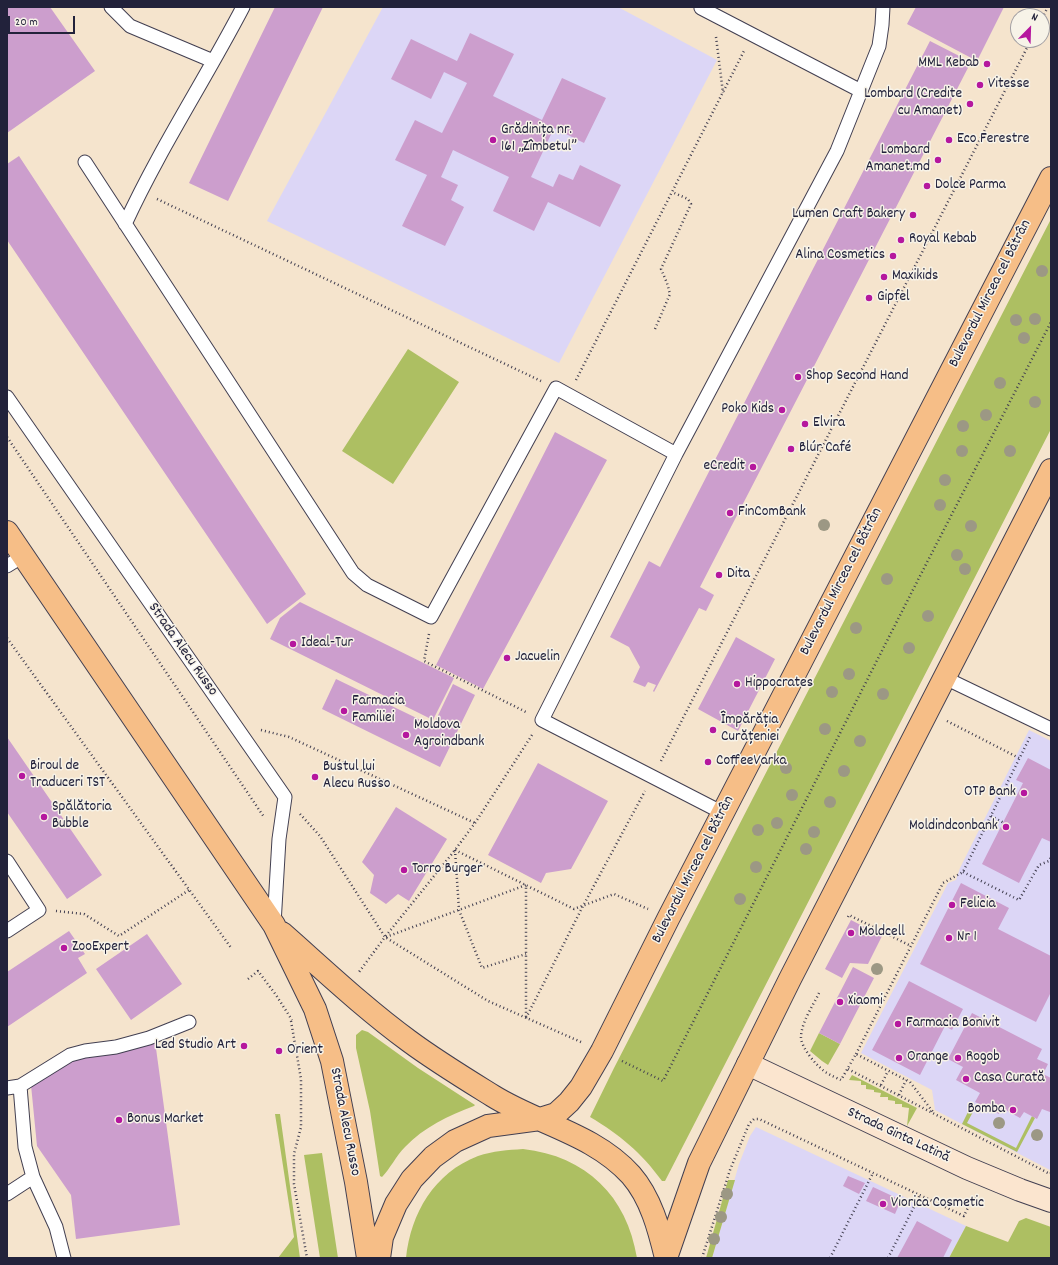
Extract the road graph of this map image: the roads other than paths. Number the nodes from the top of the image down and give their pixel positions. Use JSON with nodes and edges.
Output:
{"nodes":[{"id":1,"x":111,"y":7,"type":"edge"},
{"id":2,"x":243,"y":7,"type":"edge"},
{"id":3,"x":883,"y":7,"type":"edge"},
{"id":4,"x":701,"y":8,"type":"dead end"},
{"id":5,"x":213,"y":61,"type":"junction"},
{"id":6,"x":861,"y":91,"type":"junction"},
{"id":7,"x":84,"y":162,"type":"dead end"},
{"id":8,"x":1051,"y":178,"type":"edge"},
{"id":9,"x":125,"y":224,"type":"junction"},
{"id":10,"x":7,"y":397,"type":"edge"},
{"id":11,"x":676,"y":454,"type":"junction"},
{"id":12,"x":1051,"y":470,"type":"edge"},
{"id":13,"x":7,"y":532,"type":"edge"},
{"id":14,"x":15,"y":561,"type":"edge"},
{"id":15,"x":945,"y":678,"type":"junction"},
{"id":16,"x":1051,"y":729,"type":"edge"},
{"id":17,"x":723,"y":813,"type":"junction"},
{"id":18,"x":7,"y":862,"type":"edge"},
{"id":19,"x":274,"y":925,"type":"junction"},
{"id":20,"x":7,"y":931,"type":"edge"},
{"id":21,"x":189,"y":1022,"type":"dead end"},
{"id":22,"x":748,"y":1064,"type":"junction"},
{"id":23,"x":20,"y":1086,"type":"junction"},
{"id":24,"x":7,"y":1088,"type":"edge"},
{"id":25,"x":540,"y":1119,"type":"junction"},
{"id":26,"x":33,"y":1178,"type":"junction"},
{"id":27,"x":7,"y":1194,"type":"edge"},
{"id":28,"x":1051,"y":1201,"type":"edge"},
{"id":29,"x":64,"y":1258,"type":"edge"},
{"id":30,"x":368,"y":1258,"type":"edge"},
{"id":31,"x":379,"y":1258,"type":"edge"},
{"id":32,"x":666,"y":1258,"type":"edge"}],
"edges":[{"from":1,"to":5,"type":"lane"},
{"from":2,"to":5,"type":"lane"},
{"from":3,"to":6,"type":"lane"},
{"from":4,"to":6,"type":"lane"},
{"from":5,"to":9,"type":"lane"},
{"from":6,"to":11,"type":"lane"},
{"from":7,"to":9,"type":"lane"},
{"from":8,"to":17,"type":"main road","name":"Bulevardul Mircea cel Bătrân"},
{"from":9,"to":11,"type":"lane"},
{"from":10,"to":19,"type":"lane","name":"Strada Alecu Russo"},
{"from":11,"to":17,"type":"lane"},
{"from":12,"to":15,"type":"main road"},
{"from":13,"to":14,"type":"main road","name":"Strada Alecu Russo"},
{"from":14,"to":19,"type":"main road","name":"Strada Alecu Russo"},
{"from":15,"to":16,"type":"lane"},
{"from":15,"to":22,"type":"main road"},
{"from":17,"to":25,"type":"main road","name":"Bulevardul Mircea cel Bătrân"},
{"from":18,"to":20,"type":"lane"},
{"from":19,"to":25,"type":"main road","name":"Strada Alecu Russo"},
{"from":19,"to":30,"type":"main road","name":"Strada Alecu Russo"},
{"from":21,"to":23,"type":"lane"},
{"from":22,"to":28,"type":"street","name":"Strada Ginta Latină"},
{"from":22,"to":32,"type":"main road"},
{"from":23,"to":24,"type":"lane"},
{"from":23,"to":26,"type":"lane"},
{"from":25,"to":31,"type":"main road","name":"Bulevardul Mircea cel Bătrân"},
{"from":25,"to":32,"type":"main road","name":"Strada Alecu Russo"},
{"from":26,"to":27,"type":"lane"},
{"from":26,"to":29,"type":"lane"}]}
